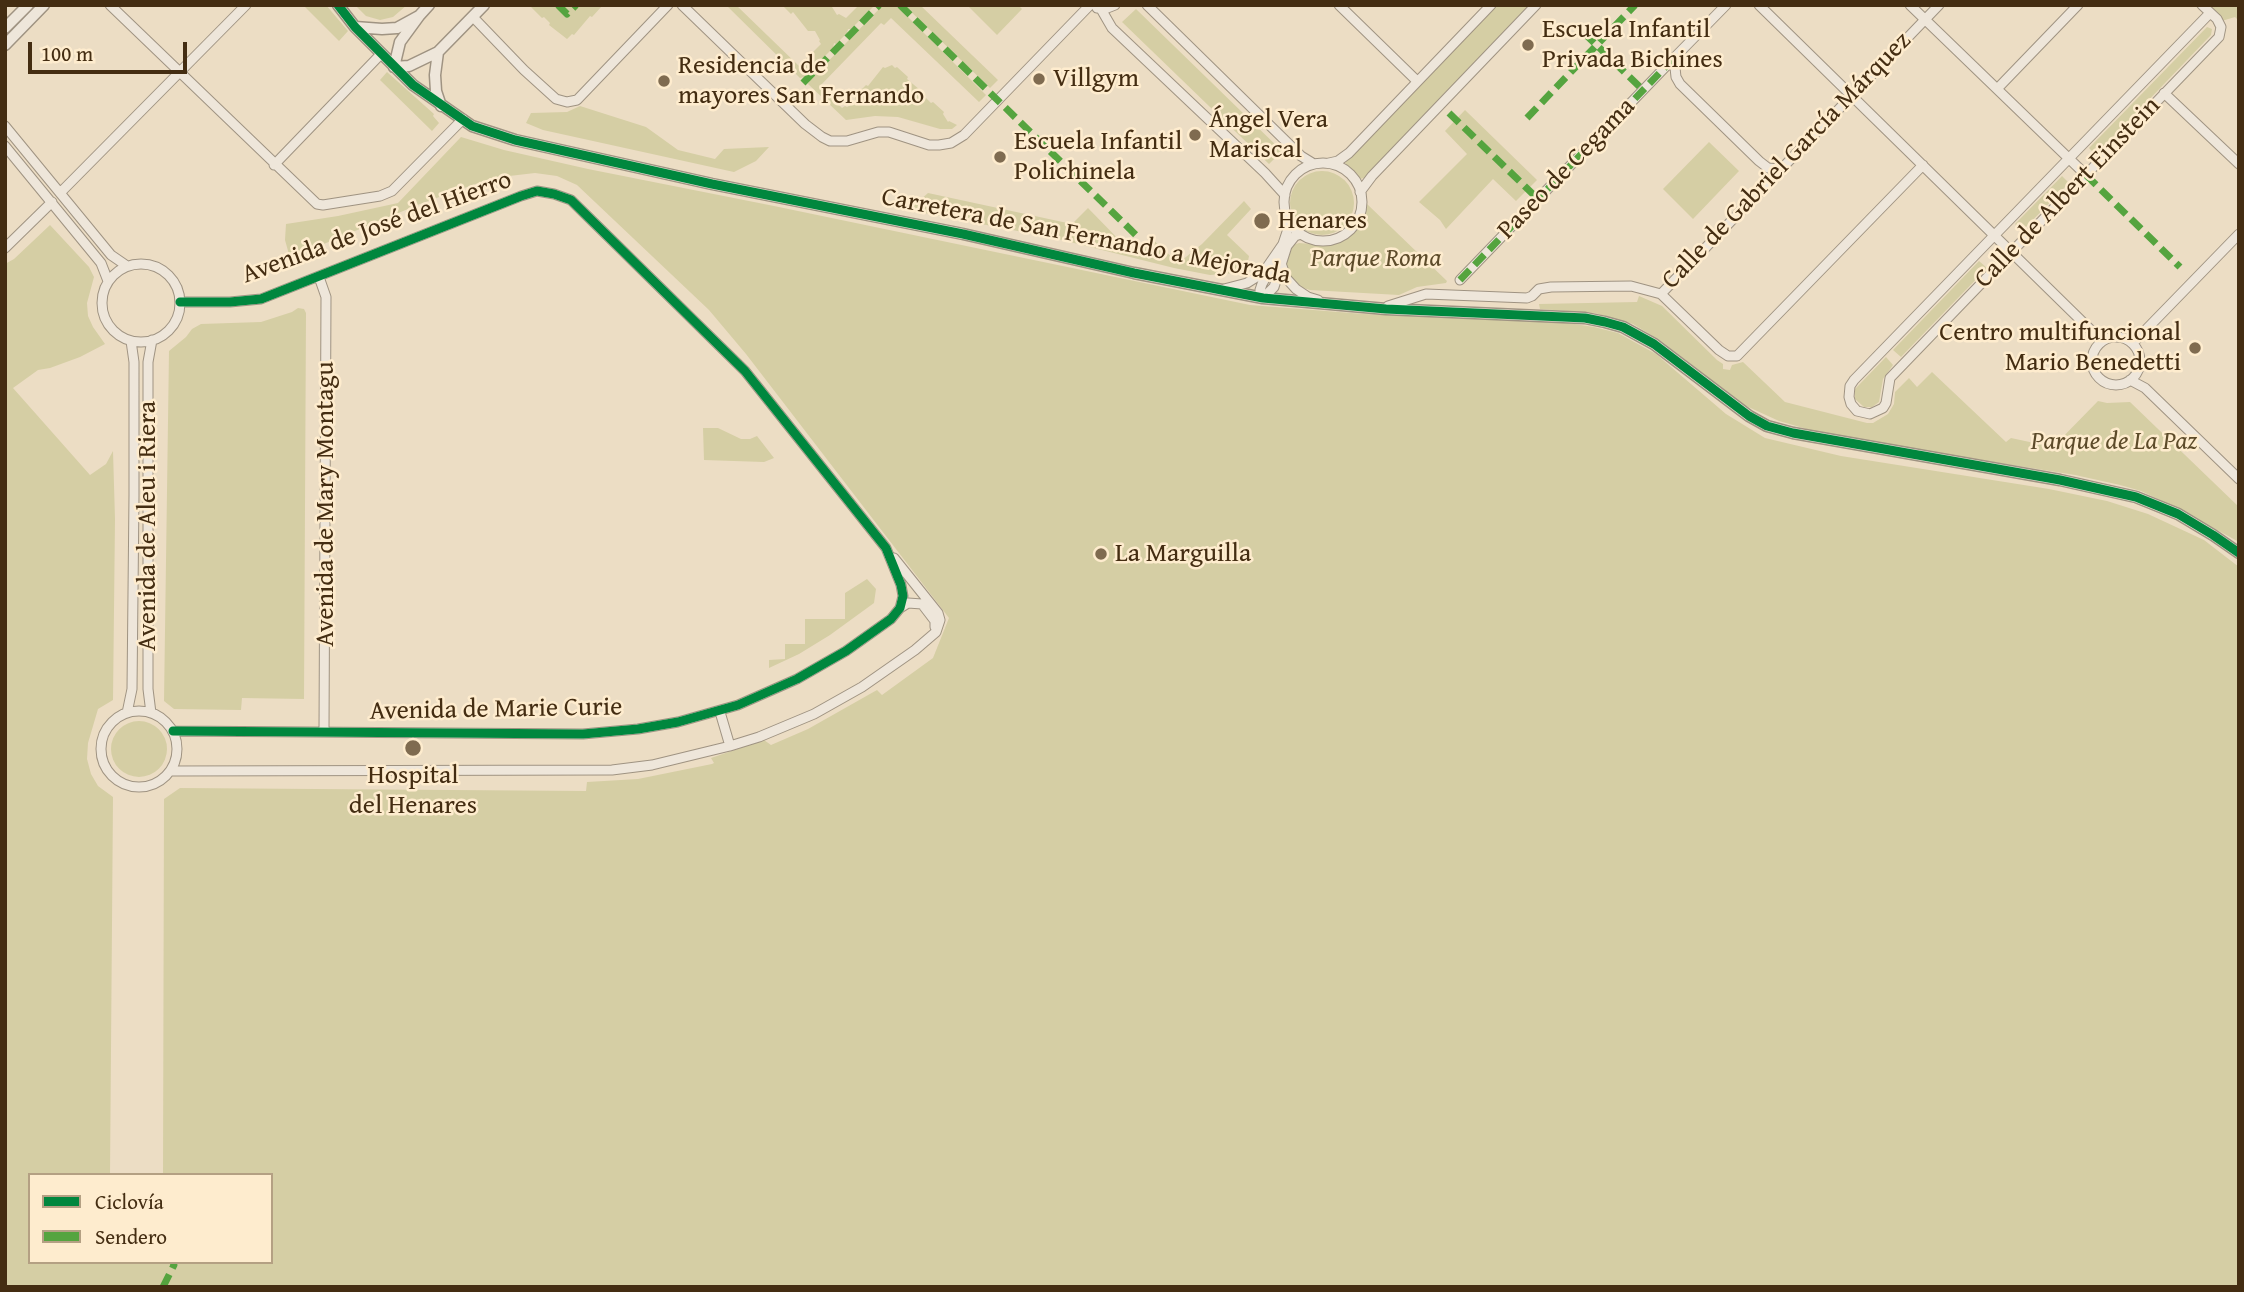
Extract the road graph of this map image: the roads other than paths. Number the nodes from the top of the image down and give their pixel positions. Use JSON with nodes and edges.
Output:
{"nodes":[{"id":1,"x":28,"y":5,"type":"edge"},
{"id":2,"x":44,"y":5,"type":"edge"},
{"id":3,"x":110,"y":5,"type":"edge"},
{"id":4,"x":247,"y":5,"type":"edge"},
{"id":5,"x":338,"y":5,"type":"edge"},
{"id":6,"x":429,"y":5,"type":"edge"},
{"id":7,"x":484,"y":5,"type":"edge"},
{"id":8,"x":667,"y":5,"type":"edge"},
{"id":9,"x":682,"y":5,"type":"edge"},
{"id":10,"x":1115,"y":5,"type":"edge"},
{"id":11,"x":1147,"y":5,"type":"edge"},
{"id":12,"x":1339,"y":5,"type":"edge"},
{"id":13,"x":1491,"y":5,"type":"edge"},
{"id":14,"x":1536,"y":5,"type":"edge"},
{"id":15,"x":1726,"y":5,"type":"edge"},
{"id":16,"x":1759,"y":5,"type":"edge"},
{"id":17,"x":1910,"y":5,"type":"edge"},
{"id":18,"x":1939,"y":5,"type":"edge"},
{"id":19,"x":2078,"y":5,"type":"edge"},
{"id":20,"x":2202,"y":5,"type":"edge"},
{"id":21,"x":1095,"y":6,"type":"edge"},
{"id":22,"x":2210,"y":13,"type":"junction"},
{"id":23,"x":419,"y":16,"type":"junction"},
{"id":24,"x":473,"y":17,"type":"junction"},
{"id":25,"x":1925,"y":20,"type":"junction"},
{"id":26,"x":355,"y":27,"type":"junction"},
{"id":27,"x":5,"y":28,"type":"edge"},
{"id":28,"x":5,"y":46,"type":"edge"},
{"id":29,"x":438,"y":52,"type":"junction"},
{"id":30,"x":381,"y":54,"type":"junction"},
{"id":31,"x":1674,"y":58,"type":"junction"},
{"id":32,"x":394,"y":66,"type":"junction"},
{"id":33,"x":179,"y":72,"type":"junction"},
{"id":34,"x":1417,"y":81,"type":"junction"},
{"id":35,"x":1997,"y":89,"type":"junction"},
{"id":36,"x":2164,"y":93,"type":"junction"},
{"id":37,"x":1851,"y":95,"type":"junction"},
{"id":38,"x":441,"y":106,"type":"junction"},
{"id":39,"x":463,"y":119,"type":"junction"},
{"id":40,"x":5,"y":126,"type":"edge"},
{"id":41,"x":5,"y":146,"type":"edge"},
{"id":42,"x":2069,"y":159,"type":"junction"},
{"id":43,"x":1314,"y":164,"type":"junction"},
{"id":44,"x":1328,"y":164,"type":"junction"},
{"id":45,"x":2239,"y":164,"type":"edge"},
{"id":46,"x":274,"y":165,"type":"junction"},
{"id":47,"x":1923,"y":165,"type":"junction"},
{"id":48,"x":1780,"y":169,"type":"junction"},
{"id":49,"x":2086,"y":175,"type":"junction"},
{"id":50,"x":1360,"y":192,"type":"junction"},
{"id":51,"x":60,"y":193,"type":"junction"},
{"id":52,"x":1285,"y":195,"type":"junction"},
{"id":53,"x":51,"y":202,"type":"junction"},
{"id":54,"x":1288,"y":219,"type":"junction"},
{"id":55,"x":1301,"y":234,"type":"junction"},
{"id":56,"x":2239,"y":234,"type":"edge"},
{"id":57,"x":1995,"y":235,"type":"junction"},
{"id":58,"x":5,"y":248,"type":"edge"},
{"id":59,"x":2012,"y":251,"type":"junction"},
{"id":60,"x":1279,"y":257,"type":"junction"},
{"id":61,"x":127,"y":266,"type":"junction"},
{"id":62,"x":319,"y":277,"type":"junction"},
{"id":63,"x":1460,"y":280,"type":"dead end"},
{"id":64,"x":108,"y":281,"type":"junction"},
{"id":65,"x":1220,"y":290,"type":"junction"},
{"id":66,"x":1661,"y":294,"type":"junction"},
{"id":67,"x":1262,"y":298,"type":"junction"},
{"id":68,"x":180,"y":302,"type":"junction"},
{"id":69,"x":1333,"y":304,"type":"junction"},
{"id":70,"x":1379,"y":308,"type":"junction"},
{"id":71,"x":152,"y":340,"type":"junction"},
{"id":72,"x":131,"y":341,"type":"junction"},
{"id":73,"x":2102,"y":341,"type":"junction"},
{"id":74,"x":2133,"y":344,"type":"junction"},
{"id":75,"x":2134,"y":376,"type":"junction"},
{"id":76,"x":2239,"y":479,"type":"edge"},
{"id":77,"x":2213,"y":535,"type":"junction"},
{"id":78,"x":2239,"y":547,"type":"edge"},
{"id":79,"x":888,"y":552,"type":"junction"},
{"id":80,"x":2239,"y":553,"type":"edge"},
{"id":81,"x":900,"y":608,"type":"junction"},
{"id":82,"x":936,"y":632,"type":"junction"},
{"id":83,"x":720,"y":712,"type":"junction"},
{"id":84,"x":127,"y":713,"type":"junction"},
{"id":85,"x":151,"y":713,"type":"junction"},
{"id":86,"x":173,"y":731,"type":"junction"},
{"id":87,"x":324,"y":732,"type":"junction"},
{"id":88,"x":730,"y":746,"type":"junction"},
{"id":89,"x":171,"y":771,"type":"junction"}],
"edges":[{"from":1,"to":27,"type":"street"},
{"from":2,"to":28,"type":"street"},
{"from":3,"to":33,"type":"street"},
{"from":4,"to":33,"type":"street"},
{"from":5,"to":26,"type":"street","name":"Carretera de San Fernando a Mejorada"},
{"from":6,"to":23,"type":"street"},
{"from":7,"to":24,"type":"street"},
{"from":8,"to":24,"type":"street"},
{"from":9,"to":21,"type":"street"},
{"from":10,"to":21,"type":"street"},
{"from":11,"to":43,"type":"street"},
{"from":12,"to":34,"type":"street"},
{"from":13,"to":34,"type":"street"},
{"from":14,"to":50,"type":"street"},
{"from":15,"to":31,"type":"street","name":"Paseo de Cegama"},
{"from":16,"to":37,"type":"street"},
{"from":17,"to":25,"type":"street"},
{"from":18,"to":25,"type":"street","name":"Calle de Gabriel García Márquez"},
{"from":19,"to":35,"type":"street"},
{"from":20,"to":22,"type":"street"},
{"from":21,"to":52,"type":"street"},
{"from":22,"to":36,"type":"street","name":"Calle de Albert Einstein"},
{"from":22,"to":42,"type":"street","name":"Calle de Albert Einstein"},
{"from":23,"to":26,"type":"street"},
{"from":23,"to":32,"type":"street"},
{"from":24,"to":29,"type":"street"},
{"from":25,"to":35,"type":"street"},
{"from":25,"to":37,"type":"street","name":"Calle de Gabriel García Márquez"},
{"from":26,"to":30,"type":"street","name":"Carretera de San Fernando a Mejorada"},
{"from":29,"to":32,"type":"street"},
{"from":29,"to":38,"type":"street"},
{"from":30,"to":32,"type":"street","name":"Carretera de San Fernando a Mejorada"},
{"from":30,"to":46,"type":"street"},
{"from":31,"to":48,"type":"street"},
{"from":31,"to":63,"type":"street","name":"Paseo de Cegama"},
{"from":32,"to":38,"type":"street","name":"Carretera de San Fernando a Mejorada"},
{"from":33,"to":46,"type":"street"},
{"from":33,"to":51,"type":"street"},
{"from":34,"to":44,"type":"street"},
{"from":35,"to":42,"type":"street"},
{"from":36,"to":45,"type":"street"},
{"from":36,"to":49,"type":"street","name":"Calle de Albert Einstein"},
{"from":37,"to":47,"type":"street"},
{"from":37,"to":48,"type":"street","name":"Calle de Gabriel García Márquez"},
{"from":38,"to":39,"type":"street","name":"Carretera de San Fernando a Mejorada"},
{"from":39,"to":46,"type":"street"},
{"from":39,"to":65,"type":"street","name":"Carretera de San Fernando a Mejorada"},
{"from":40,"to":51,"type":"street"},
{"from":41,"to":53,"type":"street"},
{"from":42,"to":49,"type":"street"},
{"from":42,"to":57,"type":"street","name":"Calle de Albert Einstein"},
{"from":43,"to":44,"type":"street"},
{"from":43,"to":52,"type":"street"},
{"from":44,"to":50,"type":"street"},
{"from":47,"to":57,"type":"street"},
{"from":47,"to":66,"type":"street"},
{"from":48,"to":66,"type":"street","name":"Calle de Gabriel García Márquez"},
{"from":49,"to":59,"type":"street","name":"Calle de Albert Einstein"},
{"from":50,"to":55,"type":"street"},
{"from":51,"to":61,"type":"street"},
{"from":52,"to":54,"type":"street"},
{"from":53,"to":58,"type":"street"},
{"from":53,"to":64,"type":"street"},
{"from":54,"to":55,"type":"street"},
{"from":54,"to":60,"type":"street"},
{"from":55,"to":60,"type":"street"},
{"from":56,"to":74,"type":"street"},
{"from":57,"to":59,"type":"street"},
{"from":57,"to":59,"type":"street","name":"Calle de Albert Einstein"},
{"from":59,"to":73,"type":"street"},
{"from":60,"to":65,"type":"street"},
{"from":60,"to":67,"type":"street"},
{"from":60,"to":69,"type":"street"},
{"from":61,"to":64,"type":"street"},
{"from":61,"to":68,"type":"street"},
{"from":62,"to":68,"type":"street","name":"Avenida de José del Hierro"},
{"from":62,"to":79,"type":"street","name":"Avenida de José del Hierro"},
{"from":62,"to":87,"type":"street","name":"Avenida de Mary Montagu"},
{"from":64,"to":72,"type":"street"},
{"from":65,"to":67,"type":"street","name":"Carretera de San Fernando a Mejorada"},
{"from":66,"to":70,"type":"street","name":"Calle de Gabriel García Márquez"},
{"from":67,"to":69,"type":"street","name":"Carretera de San Fernando a Mejorada"},
{"from":68,"to":71,"type":"street"},
{"from":69,"to":70,"type":"street","name":"Carretera de San Fernando a Mejorada"},
{"from":70,"to":77,"type":"street","name":"Carretera de San Fernando a Mejorada"},
{"from":71,"to":72,"type":"street"},
{"from":71,"to":85,"type":"street","name":"Avenida de Aleu i Riera"},
{"from":72,"to":84,"type":"street","name":"Avenida de Aleu i Riera"},
{"from":73,"to":74,"type":"street"},
{"from":73,"to":75,"type":"street"},
{"from":74,"to":75,"type":"street"},
{"from":75,"to":76,"type":"street"},
{"from":77,"to":78,"type":"street","name":"Carretera de San Fernando a Mejorada"},
{"from":77,"to":80,"type":"street","name":"Carretera de San Fernando a Mejorada"},
{"from":79,"to":81,"type":"street"},
{"from":79,"to":82,"type":"street"},
{"from":81,"to":82,"type":"street"},
{"from":81,"to":83,"type":"street","name":"Avenida de Marie Curie"},
{"from":82,"to":88,"type":"street"},
{"from":83,"to":87,"type":"street","name":"Avenida de Marie Curie"},
{"from":83,"to":88,"type":"street"},
{"from":84,"to":85,"type":"street"},
{"from":84,"to":89,"type":"street"},
{"from":85,"to":86,"type":"street"},
{"from":86,"to":87,"type":"street","name":"Avenida de Marie Curie"},
{"from":86,"to":89,"type":"street"},
{"from":88,"to":89,"type":"street"}]}
